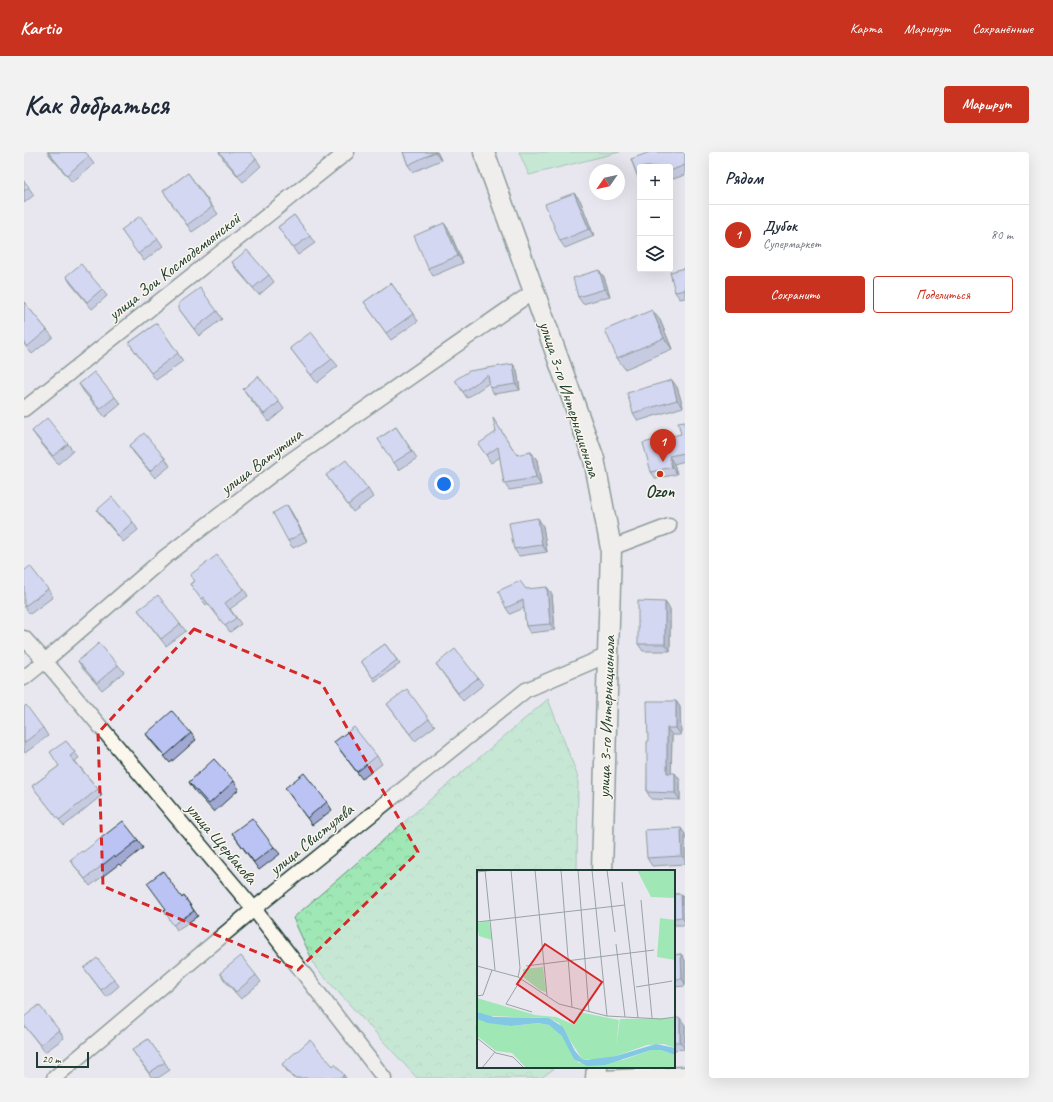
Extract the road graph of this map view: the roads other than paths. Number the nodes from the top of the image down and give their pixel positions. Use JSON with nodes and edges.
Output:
{"nodes":[{"id":1,"x":347,"y":152,"type":"edge"},
{"id":2,"x":484,"y":152,"type":"edge"},
{"id":3,"x":534,"y":291,"type":"junction"},
{"id":4,"x":24,"y":409,"type":"edge"},
{"id":5,"x":669,"y":526,"type":"dead end"},
{"id":6,"x":611,"y":548,"type":"junction"},
{"id":7,"x":24,"y":638,"type":"edge"},
{"id":8,"x":608,"y":655,"type":"junction"},
{"id":9,"x":45,"y":661,"type":"junction"},
{"id":10,"x":24,"y":678,"type":"edge"},
{"id":11,"x":602,"y":870,"type":"edge"},
{"id":12,"x":254,"y":909,"type":"junction"},
{"id":13,"x":597,"y":1068,"type":"edge"},
{"id":14,"x":685,"y":1074,"type":"edge"},
{"id":15,"x":54,"y":1078,"type":"edge"},
{"id":16,"x":384,"y":1078,"type":"edge"},
{"id":17,"x":596,"y":1078,"type":"edge"},
{"id":18,"x":602,"y":1078,"type":"edge"}],
"edges":[{"from":1,"to":4,"type":"street","name":"улица Зои Космодемьянской"},
{"from":2,"to":3,"type":"main road","name":"улица 3-го Интернационала"},
{"from":3,"to":6,"type":"main road","name":"улица 3-го Интернационала"},
{"from":3,"to":9,"type":"street","name":"улица Ватутина"},
{"from":5,"to":6,"type":"street"},
{"from":6,"to":8,"type":"main road","name":"улица 3-го Интернационала"},
{"from":7,"to":9,"type":"street","name":"улица Щербакова"},
{"from":8,"to":11,"type":"main road","name":"улица 3-го Интернационала"},
{"from":8,"to":12,"type":"street","name":"улица Свистулева"},
{"from":9,"to":10,"type":"street","name":"улица Ватутина"},
{"from":9,"to":12,"type":"street","name":"улица Щербакова"},
{"from":12,"to":15,"type":"street","name":"улица Свистулева"},
{"from":12,"to":16,"type":"street","name":"улица Щербакова"},
{"from":13,"to":17,"type":"main road"},
{"from":14,"to":18,"type":"street"}]}
